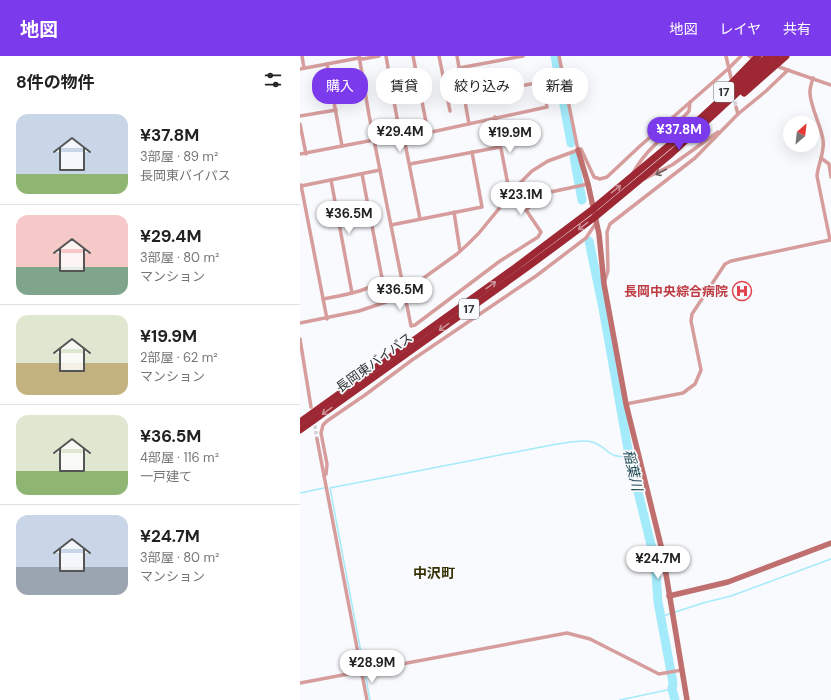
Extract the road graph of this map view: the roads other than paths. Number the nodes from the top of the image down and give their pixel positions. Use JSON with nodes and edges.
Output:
{"nodes":[{"id":1,"x":302,"y":56,"type":"edge"},
{"id":2,"x":379,"y":56,"type":"edge"},
{"id":3,"x":386,"y":56,"type":"edge"},
{"id":4,"x":413,"y":56,"type":"edge"},
{"id":5,"x":439,"y":56,"type":"edge"},
{"id":6,"x":457,"y":56,"type":"edge"},
{"id":7,"x":523,"y":56,"type":"edge"},
{"id":8,"x":559,"y":56,"type":"edge"},
{"id":9,"x":726,"y":56,"type":"edge"},
{"id":10,"x":741,"y":56,"type":"edge"},
{"id":11,"x":753,"y":56,"type":"edge"},
{"id":12,"x":768,"y":56,"type":"edge"},
{"id":13,"x":777,"y":56,"type":"edge"},
{"id":14,"x":786,"y":56,"type":"edge"},
{"id":15,"x":359,"y":57,"type":"edge"},
{"id":16,"x":327,"y":64,"type":"junction"},
{"id":17,"x":779,"y":67,"type":"dead end"},
{"id":18,"x":302,"y":68,"type":"edge"},
{"id":19,"x":459,"y":68,"type":"joint"},
{"id":20,"x":561,"y":68,"type":"edge"},
{"id":21,"x":728,"y":69,"type":"junction"},
{"id":22,"x":788,"y":70,"type":"junction"},
{"id":23,"x":731,"y":78,"type":"dead end"},
{"id":24,"x":813,"y":78,"type":"junction"},
{"id":25,"x":831,"y":85,"type":"edge"},
{"id":26,"x":690,"y":102,"type":"junction"},
{"id":27,"x":465,"y":104,"type":"edge"},
{"id":28,"x":546,"y":104,"type":"edge"},
{"id":29,"x":569,"y":104,"type":"edge"},
{"id":30,"x":736,"y":106,"type":"tunnel mouth"},
{"id":31,"x":336,"y":110,"type":"junction"},
{"id":32,"x":450,"y":111,"type":"dead end"},
{"id":33,"x":738,"y":114,"type":"junction"},
{"id":34,"x":300,"y":116,"type":"edge"},
{"id":35,"x":495,"y":117,"type":"junction"},
{"id":36,"x":300,"y":124,"type":"edge"},
{"id":37,"x":469,"y":124,"type":"junction"},
{"id":38,"x":727,"y":125,"type":"junction"},
{"id":39,"x":690,"y":128,"type":"junction"},
{"id":40,"x":428,"y":132,"type":"junction"},
{"id":41,"x":400,"y":134,"type":"junction"},
{"id":42,"x":404,"y":138,"type":"junction"},
{"id":43,"x":375,"y":140,"type":"junction"},
{"id":44,"x":342,"y":146,"type":"junction"},
{"id":45,"x":500,"y":147,"type":"junction"},
{"id":46,"x":578,"y":150,"type":"junction"},
{"id":47,"x":472,"y":152,"type":"junction"},
{"id":48,"x":672,"y":153,"type":"junction"},
{"id":49,"x":300,"y":154,"type":"edge"},
{"id":50,"x":306,"y":154,"type":"junction"},
{"id":51,"x":821,"y":158,"type":"junction"},
{"id":52,"x":410,"y":164,"type":"junction"},
{"id":53,"x":380,"y":170,"type":"junction"},
{"id":54,"x":362,"y":174,"type":"junction"},
{"id":55,"x":831,"y":177,"type":"edge"},
{"id":56,"x":630,"y":178,"type":"junction"},
{"id":57,"x":331,"y":180,"type":"junction"},
{"id":58,"x":586,"y":184,"type":"junction"},
{"id":59,"x":635,"y":184,"type":"junction"},
{"id":60,"x":301,"y":186,"type":"edge"},
{"id":61,"x":511,"y":194,"type":"junction"},
{"id":62,"x":593,"y":209,"type":"junction"},
{"id":63,"x":526,"y":210,"type":"junction"},
{"id":64,"x":454,"y":212,"type":"junction"},
{"id":65,"x":420,"y":219,"type":"junction"},
{"id":66,"x":595,"y":220,"type":"junction"},
{"id":67,"x":391,"y":225,"type":"junction"},
{"id":68,"x":460,"y":251,"type":"junction"},
{"id":69,"x":604,"y":284,"type":"junction"},
{"id":70,"x":404,"y":292,"type":"junction"},
{"id":71,"x":352,"y":293,"type":"junction"},
{"id":72,"x":323,"y":299,"type":"junction"},
{"id":73,"x":327,"y":318,"type":"junction"},
{"id":74,"x":300,"y":323,"type":"edge"},
{"id":75,"x":300,"y":339,"type":"edge"},
{"id":76,"x":626,"y":404,"type":"junction"},
{"id":77,"x":311,"y":407,"type":"dead end"},
{"id":78,"x":300,"y":421,"type":"edge"},
{"id":79,"x":300,"y":430,"type":"edge"},
{"id":80,"x":317,"y":439,"type":"tunnel mouth"},
{"id":81,"x":324,"y":476,"type":"junction"},
{"id":82,"x":831,"y":543,"type":"edge"},
{"id":83,"x":670,"y":596,"type":"junction"},
{"id":84,"x":680,"y":670,"type":"junction"},
{"id":85,"x":364,"y":671,"type":"junction"},
{"id":86,"x":300,"y":683,"type":"edge"},
{"id":87,"x":368,"y":700,"type":"edge"},
{"id":88,"x":687,"y":700,"type":"edge"}],
"edges":[{"from":1,"to":18,"type":"street"},
{"from":2,"to":15,"type":"street"},
{"from":3,"to":41,"type":"street"},
{"from":4,"to":40,"type":"street"},
{"from":5,"to":32,"type":"street"},
{"from":6,"to":19,"type":"street"},
{"from":7,"to":19,"type":"street"},
{"from":8,"to":20,"type":"street"},
{"from":9,"to":21,"type":"street"},
{"from":10,"to":21,"type":"street"},
{"from":11,"to":39,"type":"highway","number":"17"},
{"from":12,"to":39,"type":"highway","name":"長岡東バイパス","number":"17"},
{"from":13,"to":48,"type":"highway","name":"長岡東バイパス","number":"17"},
{"from":14,"to":48,"type":"highway","number":"17"},
{"from":15,"to":16,"type":"street"},
{"from":15,"to":43,"type":"street"},
{"from":16,"to":18,"type":"street"},
{"from":16,"to":31,"type":"street"},
{"from":17,"to":22,"type":"street"},
{"from":21,"to":23,"type":"street"},
{"from":21,"to":26,"type":"street"},
{"from":22,"to":24,"type":"street"},
{"from":22,"to":33,"type":"street"},
{"from":24,"to":25,"type":"street"},
{"from":24,"to":51,"type":"street"},
{"from":26,"to":46,"type":"street"},
{"from":26,"to":56,"type":"street"},
{"from":27,"to":37,"type":"street"},
{"from":28,"to":35,"type":"street"},
{"from":29,"to":46,"type":"street"},
{"from":30,"to":33,"type":"street"},
{"from":31,"to":34,"type":"street"},
{"from":31,"to":44,"type":"street"},
{"from":33,"to":38,"type":"street"},
{"from":35,"to":37,"type":"street"},
{"from":35,"to":45,"type":"street"},
{"from":36,"to":50,"type":"street"},
{"from":37,"to":40,"type":"street"},
{"from":38,"to":59,"type":"street","one_way":true},
{"from":38,"to":69,"type":"street"},
{"from":39,"to":56,"type":"highway","name":"長岡東バイパス","number":"17"},
{"from":40,"to":42,"type":"street"},
{"from":41,"to":42,"type":"street"},
{"from":41,"to":43,"type":"street"},
{"from":42,"to":52,"type":"street"},
{"from":43,"to":44,"type":"street"},
{"from":43,"to":53,"type":"street"},
{"from":44,"to":50,"type":"street"},
{"from":45,"to":47,"type":"street"},
{"from":45,"to":61,"type":"street"},
{"from":46,"to":58,"type":"street"},
{"from":46,"to":61,"type":"street"},
{"from":47,"to":52,"type":"street"},
{"from":47,"to":64,"type":"street"},
{"from":48,"to":59,"type":"highway","name":"長岡東バイパス","number":"17"},
{"from":49,"to":50,"type":"street"},
{"from":51,"to":55,"type":"street"},
{"from":51,"to":76,"type":"street"},
{"from":52,"to":65,"type":"street"},
{"from":53,"to":54,"type":"street"},
{"from":53,"to":67,"type":"street"},
{"from":54,"to":57,"type":"street"},
{"from":54,"to":71,"type":"street"},
{"from":62,"to":56,"type":"highway","name":"長岡東バイパス","number":"17","one_way":true},
{"from":57,"to":60,"type":"street"},
{"from":57,"to":71,"type":"street"},
{"from":58,"to":62,"type":"street"},
{"from":58,"to":63,"type":"street"},
{"from":59,"to":66,"type":"highway","name":"長岡東バイパス","number":"17"},
{"from":60,"to":72,"type":"street"},
{"from":61,"to":63,"type":"street"},
{"from":61,"to":68,"type":"street"},
{"from":62,"to":66,"type":"street"},
{"from":78,"to":62,"type":"highway","name":"長岡東バイパス","number":"17","one_way":true},
{"from":63,"to":70,"type":"street"},
{"from":64,"to":65,"type":"street"},
{"from":64,"to":68,"type":"street"},
{"from":65,"to":67,"type":"street"},
{"from":66,"to":69,"type":"street"},
{"from":66,"to":79,"type":"highway","name":"長岡東バイパス","number":"17","one_way":true},
{"from":66,"to":81,"type":"street"},
{"from":67,"to":70,"type":"street"},
{"from":68,"to":70,"type":"street"},
{"from":69,"to":76,"type":"street"},
{"from":70,"to":73,"type":"street"},
{"from":71,"to":72,"type":"street"},
{"from":72,"to":73,"type":"street"},
{"from":73,"to":74,"type":"street"},
{"from":75,"to":77,"type":"street"},
{"from":76,"to":83,"type":"street"},
{"from":80,"to":81,"type":"street"},
{"from":81,"to":85,"type":"street"},
{"from":82,"to":83,"type":"street"},
{"from":83,"to":84,"type":"street"},
{"from":84,"to":85,"type":"street"},
{"from":84,"to":88,"type":"street"},
{"from":85,"to":86,"type":"street"},
{"from":85,"to":87,"type":"street"}]}
